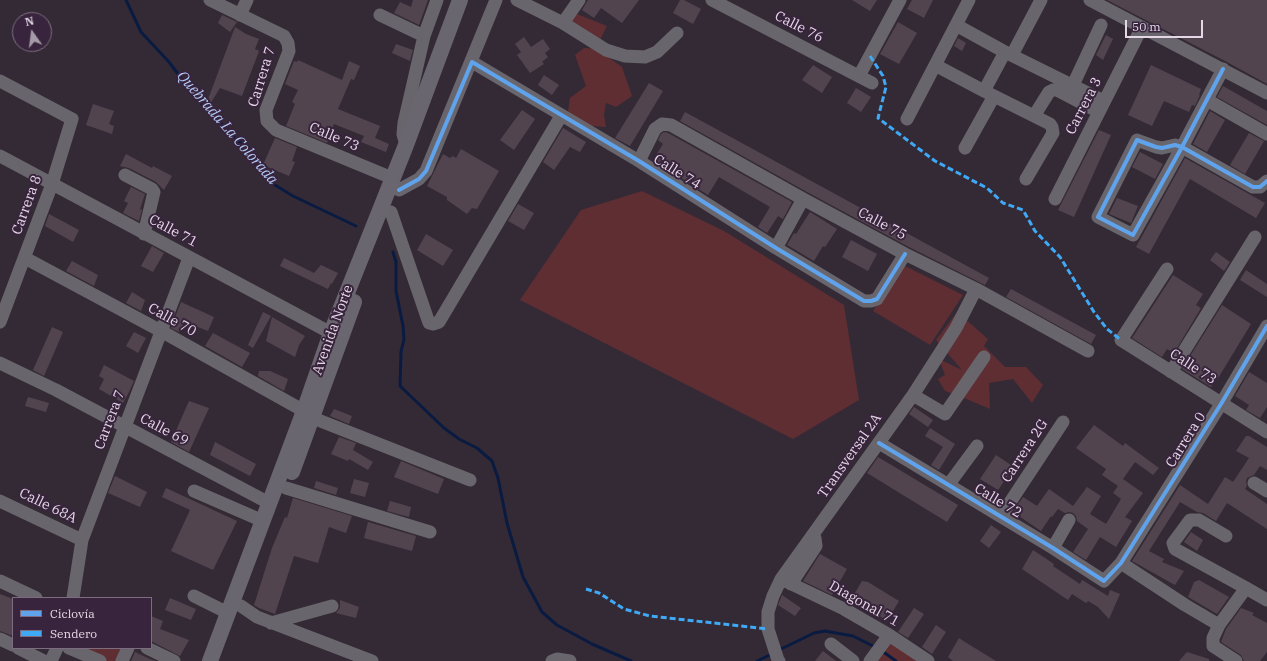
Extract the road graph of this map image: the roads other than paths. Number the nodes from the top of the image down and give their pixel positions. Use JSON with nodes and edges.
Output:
{"nodes":[{"id":1,"x":210,"y":0,"type":"edge"},
{"id":2,"x":248,"y":0,"type":"edge"},
{"id":3,"x":437,"y":0,"type":"edge"},
{"id":4,"x":460,"y":0,"type":"edge"},
{"id":5,"x":469,"y":0,"type":"edge"},
{"id":6,"x":496,"y":0,"type":"edge"},
{"id":7,"x":517,"y":0,"type":"edge"},
{"id":8,"x":579,"y":0,"type":"edge"},
{"id":9,"x":712,"y":0,"type":"edge"},
{"id":10,"x":900,"y":0,"type":"edge"},
{"id":11,"x":969,"y":0,"type":"edge"},
{"id":12,"x":1041,"y":0,"type":"edge"},
{"id":13,"x":1090,"y":0,"type":"edge"},
{"id":14,"x":731,"y":5,"type":"edge"},
{"id":15,"x":240,"y":15,"type":"junction"},
{"id":16,"x":380,"y":15,"type":"dead end"},
{"id":17,"x":563,"y":23,"type":"junction"},
{"id":18,"x":956,"y":25,"type":"junction"},
{"id":19,"x":1102,"y":26,"type":"dead end"},
{"id":20,"x":1142,"y":27,"type":"junction"},
{"id":21,"x":677,"y":33,"type":"dead end"},
{"id":22,"x":424,"y":36,"type":"junction"},
{"id":23,"x":1008,"y":53,"type":"junction"},
{"id":24,"x":472,"y":62,"type":"junction"},
{"id":25,"x":935,"y":65,"type":"junction"},
{"id":26,"x":1222,"y":69,"type":"junction"},
{"id":27,"x":859,"y":76,"type":"junction"},
{"id":28,"x":0,"y":82,"type":"edge"},
{"id":29,"x":872,"y":83,"type":"dead end"},
{"id":30,"x":1073,"y":86,"type":"junction"},
{"id":31,"x":989,"y":93,"type":"junction"},
{"id":32,"x":1267,"y":93,"type":"edge"},
{"id":33,"x":1207,"y":100,"type":"junction"},
{"id":34,"x":1102,"y":107,"type":"junction"},
{"id":35,"x":561,"y":116,"type":"junction"},
{"id":36,"x":1034,"y":116,"type":"junction"},
{"id":37,"x":907,"y":119,"type":"dead end"},
{"id":38,"x":267,"y":120,"type":"joint"},
{"id":39,"x":1267,"y":134,"type":"edge"},
{"id":40,"x":406,"y":144,"type":"junction"},
{"id":41,"x":1182,"y":147,"type":"junction"},
{"id":42,"x":965,"y":148,"type":"dead end"},
{"id":43,"x":0,"y":156,"type":"edge"},
{"id":44,"x":639,"y":161,"type":"junction"},
{"id":45,"x":125,"y":175,"type":"dead end"},
{"id":46,"x":1026,"y":179,"type":"dead end"},
{"id":47,"x":1267,"y":181,"type":"edge"},
{"id":48,"x":52,"y":184,"type":"junction"},
{"id":49,"x":396,"y":184,"type":"junction"},
{"id":50,"x":1055,"y":199,"type":"dead end"},
{"id":51,"x":803,"y":200,"type":"junction"},
{"id":52,"x":390,"y":212,"type":"junction"},
{"id":53,"x":144,"y":234,"type":"junction"},
{"id":54,"x":1255,"y":237,"type":"dead end"},
{"id":55,"x":776,"y":248,"type":"junction"},
{"id":56,"x":905,"y":254,"type":"junction"},
{"id":57,"x":24,"y":258,"type":"junction"},
{"id":58,"x":188,"y":258,"type":"junction"},
{"id":59,"x":1167,"y":269,"type":"dead end"},
{"id":60,"x":976,"y":289,"type":"junction"},
{"id":61,"x":0,"y":322,"type":"edge"},
{"id":62,"x":1267,"y":326,"type":"edge"},
{"id":63,"x":161,"y":332,"type":"junction"},
{"id":64,"x":331,"y":333,"type":"junction"},
{"id":65,"x":1088,"y":351,"type":"dead end"},
{"id":66,"x":984,"y":357,"type":"dead end"},
{"id":67,"x":0,"y":363,"type":"edge"},
{"id":68,"x":1171,"y":372,"type":"junction"},
{"id":69,"x":913,"y":395,"type":"junction"},
{"id":70,"x":1221,"y":404,"type":"junction"},
{"id":71,"x":309,"y":414,"type":"junction"},
{"id":72,"x":1063,"y":422,"type":"dead end"},
{"id":73,"x":124,"y":427,"type":"junction"},
{"id":74,"x":1267,"y":432,"type":"edge"},
{"id":75,"x":879,"y":443,"type":"junction"},
{"id":76,"x":977,"y":446,"type":"dead end"},
{"id":77,"x":470,"y":480,"type":"dead end"},
{"id":78,"x":1254,"y":483,"type":"dead end"},
{"id":79,"x":949,"y":484,"type":"junction"},
{"id":80,"x":286,"y":488,"type":"junction"},
{"id":81,"x":194,"y":491,"type":"dead end"},
{"id":82,"x":1267,"y":491,"type":"edge"},
{"id":83,"x":0,"y":501,"type":"edge"},
{"id":84,"x":269,"y":503,"type":"junction"},
{"id":85,"x":1002,"y":516,"type":"junction"},
{"id":86,"x":1068,"y":520,"type":"dead end"},
{"id":87,"x":263,"y":521,"type":"junction"},
{"id":88,"x":430,"y":532,"type":"dead end"},
{"id":89,"x":1226,"y":536,"type":"dead end"},
{"id":90,"x":82,"y":540,"type":"junction"},
{"id":91,"x":1053,"y":548,"type":"junction"},
{"id":92,"x":1121,"y":564,"type":"junction"},
{"id":93,"x":0,"y":581,"type":"edge"},
{"id":94,"x":1104,"y":581,"type":"joint"},
{"id":95,"x":786,"y":582,"type":"junction"},
{"id":96,"x":1246,"y":588,"type":"junction"},
{"id":97,"x":194,"y":596,"type":"dead end"},
{"id":98,"x":34,"y":597,"type":"edge"},
{"id":99,"x":73,"y":597,"type":"edge"},
{"id":100,"x":1267,"y":600,"type":"edge"},
{"id":101,"x":332,"y":606,"type":"dead end"},
{"id":102,"x":234,"y":609,"type":"junction"},
{"id":103,"x":271,"y":623,"type":"junction"},
{"id":104,"x":1219,"y":625,"type":"junction"},
{"id":105,"x":886,"y":639,"type":"junction"},
{"id":106,"x":831,"y":644,"type":"dead end"},
{"id":107,"x":20,"y":649,"type":"edge"},
{"id":108,"x":57,"y":649,"type":"edge"},
{"id":109,"x":72,"y":649,"type":"edge"},
{"id":110,"x":128,"y":649,"type":"edge"},
{"id":111,"x":149,"y":649,"type":"edge"},
{"id":112,"x":870,"y":660,"type":"edge"},
{"id":113,"x":44,"y":661,"type":"edge"},
{"id":114,"x":51,"y":661,"type":"edge"},
{"id":115,"x":100,"y":661,"type":"edge"},
{"id":116,"x":122,"y":661,"type":"edge"},
{"id":117,"x":174,"y":661,"type":"edge"},
{"id":118,"x":210,"y":661,"type":"edge"},
{"id":119,"x":221,"y":661,"type":"edge"},
{"id":120,"x":372,"y":661,"type":"edge"},
{"id":121,"x":552,"y":661,"type":"edge"},
{"id":122,"x":570,"y":661,"type":"edge"},
{"id":123,"x":778,"y":661,"type":"edge"},
{"id":124,"x":853,"y":661,"type":"edge"},
{"id":125,"x":928,"y":661,"type":"edge"},
{"id":126,"x":1236,"y":661,"type":"edge"}],
"edges":[{"from":1,"to":15,"type":"street"},
{"from":2,"to":15,"type":"street"},
{"from":3,"to":22,"type":"street"},
{"from":4,"to":40,"type":"main road","name":"Avenida Norte"},
{"from":5,"to":49,"type":"main road","name":"Avenida Norte"},
{"from":6,"to":24,"type":"street"},
{"from":7,"to":17,"type":"street"},
{"from":8,"to":17,"type":"street"},
{"from":9,"to":14,"type":"street","name":"Calle 76"},
{"from":10,"to":27,"type":"street"},
{"from":11,"to":18,"type":"street"},
{"from":12,"to":23,"type":"street"},
{"from":13,"to":20,"type":"street"},
{"from":14,"to":27,"type":"street","name":"Calle 76"},
{"from":15,"to":38,"type":"street","name":"Carrera 7"},
{"from":16,"to":22,"type":"street"},
{"from":17,"to":21,"type":"street"},
{"from":18,"to":23,"type":"street"},
{"from":18,"to":25,"type":"street"},
{"from":19,"to":30,"type":"street"},
{"from":20,"to":26,"type":"street"},
{"from":20,"to":34,"type":"street","name":"Carrera 3"},
{"from":22,"to":40,"type":"street"},
{"from":23,"to":30,"type":"street"},
{"from":23,"to":31,"type":"street"},
{"from":24,"to":35,"type":"street","name":"Calle 74"},
{"from":24,"to":49,"type":"street"},
{"from":25,"to":31,"type":"street"},
{"from":25,"to":37,"type":"street"},
{"from":26,"to":32,"type":"street"},
{"from":26,"to":33,"type":"street"},
{"from":27,"to":29,"type":"street","name":"Calle 76"},
{"from":28,"to":48,"type":"street","name":"Carrera 8"},
{"from":30,"to":34,"type":"street"},
{"from":31,"to":36,"type":"street"},
{"from":31,"to":42,"type":"street"},
{"from":33,"to":39,"type":"street"},
{"from":33,"to":41,"type":"street"},
{"from":34,"to":36,"type":"street"},
{"from":34,"to":50,"type":"street","name":"Carrera 3"},
{"from":35,"to":44,"type":"street","name":"Calle 74"},
{"from":35,"to":52,"type":"street"},
{"from":36,"to":46,"type":"street"},
{"from":38,"to":49,"type":"street","name":"Calle 73"},
{"from":40,"to":49,"type":"main road","name":"Avenida Norte"},
{"from":41,"to":41,"type":"street"},
{"from":41,"to":47,"type":"street"},
{"from":43,"to":48,"type":"street","name":"Calle 71"},
{"from":44,"to":51,"type":"street","name":"Calle 75"},
{"from":44,"to":55,"type":"street","name":"Calle 74"},
{"from":45,"to":53,"type":"street"},
{"from":48,"to":53,"type":"street","name":"Calle 71"},
{"from":48,"to":57,"type":"street","name":"Carrera 8"},
{"from":49,"to":52,"type":"main road","name":"Avenida Norte"},
{"from":49,"to":64,"type":"main road","name":"Avenida Norte"},
{"from":51,"to":55,"type":"street"},
{"from":51,"to":56,"type":"street","name":"Calle 75"},
{"from":52,"to":71,"type":"main road","name":"Avenida Norte"},
{"from":53,"to":58,"type":"street","name":"Calle 71"},
{"from":54,"to":68,"type":"street"},
{"from":55,"to":56,"type":"street","name":"Calle 74"},
{"from":56,"to":60,"type":"street","name":"Calle 75"},
{"from":57,"to":61,"type":"street","name":"Carrera 8"},
{"from":57,"to":63,"type":"street","name":"Calle 70"},
{"from":58,"to":63,"type":"street","name":"Carrera 7"},
{"from":58,"to":64,"type":"street","name":"Calle 71"},
{"from":59,"to":68,"type":"street","name":"Calle 73"},
{"from":60,"to":65,"type":"street","name":"Calle 75"},
{"from":60,"to":69,"type":"street","name":"Transversal 2A"},
{"from":62,"to":70,"type":"street","name":"Carrera 0"},
{"from":63,"to":71,"type":"street","name":"Calle 70"},
{"from":63,"to":73,"type":"street","name":"Carrera 7"},
{"from":64,"to":71,"type":"main road","name":"Avenida Norte"},
{"from":66,"to":69,"type":"street"},
{"from":67,"to":73,"type":"street","name":"Calle 69"},
{"from":68,"to":70,"type":"street","name":"Calle 73"},
{"from":69,"to":75,"type":"street","name":"Transversal 2A"},
{"from":70,"to":74,"type":"street","name":"Calle 73"},
{"from":70,"to":92,"type":"street","name":"Carrera 0"},
{"from":71,"to":77,"type":"street","name":"Calle 70"},
{"from":71,"to":80,"type":"main road","name":"Avenida Norte"},
{"from":71,"to":84,"type":"main road","name":"Avenida Norte"},
{"from":72,"to":85,"type":"street","name":"Carrera 2G"},
{"from":73,"to":84,"type":"street","name":"Calle 69"},
{"from":73,"to":90,"type":"street","name":"Carrera 7"},
{"from":75,"to":79,"type":"street","name":"Calle 72"},
{"from":75,"to":95,"type":"street","name":"Transversal 2A"},
{"from":76,"to":79,"type":"street"},
{"from":78,"to":82,"type":"street"},
{"from":79,"to":85,"type":"street","name":"Calle 72"},
{"from":80,"to":88,"type":"street"},
{"from":80,"to":102,"type":"main road","name":"Avenida Norte"},
{"from":81,"to":87,"type":"street"},
{"from":83,"to":90,"type":"street","name":"Calle 68A"},
{"from":84,"to":87,"type":"main road","name":"Avenida Norte"},
{"from":85,"to":91,"type":"street","name":"Calle 72"},
{"from":86,"to":91,"type":"street"},
{"from":87,"to":102,"type":"main road","name":"Avenida Norte"},
{"from":89,"to":96,"type":"street"},
{"from":90,"to":99,"type":"street","name":"Carrera 7"},
{"from":91,"to":94,"type":"street","name":"Calle 72"},
{"from":92,"to":94,"type":"street","name":"Carrera 0"},
{"from":92,"to":104,"type":"street"},
{"from":93,"to":98,"type":"street"},
{"from":95,"to":105,"type":"street","name":"Diagonal 71"},
{"from":95,"to":123,"type":"street","name":"Transversal 2A"},
{"from":96,"to":100,"type":"street"},
{"from":96,"to":104,"type":"street"},
{"from":97,"to":102,"type":"street"},
{"from":101,"to":103,"type":"street"},
{"from":102,"to":103,"type":"street"},
{"from":102,"to":118,"type":"main road","name":"Avenida Norte"},
{"from":102,"to":119,"type":"main road","name":"Avenida Norte"},
{"from":103,"to":120,"type":"street"},
{"from":104,"to":126,"type":"street"},
{"from":105,"to":112,"type":"street"},
{"from":105,"to":125,"type":"street","name":"Diagonal 71"},
{"from":106,"to":124,"type":"street"},
{"from":107,"to":113,"type":"street"},
{"from":108,"to":114,"type":"street"},
{"from":109,"to":115,"type":"street"},
{"from":110,"to":116,"type":"street"},
{"from":111,"to":117,"type":"street"},
{"from":121,"to":122,"type":"street"}]}
